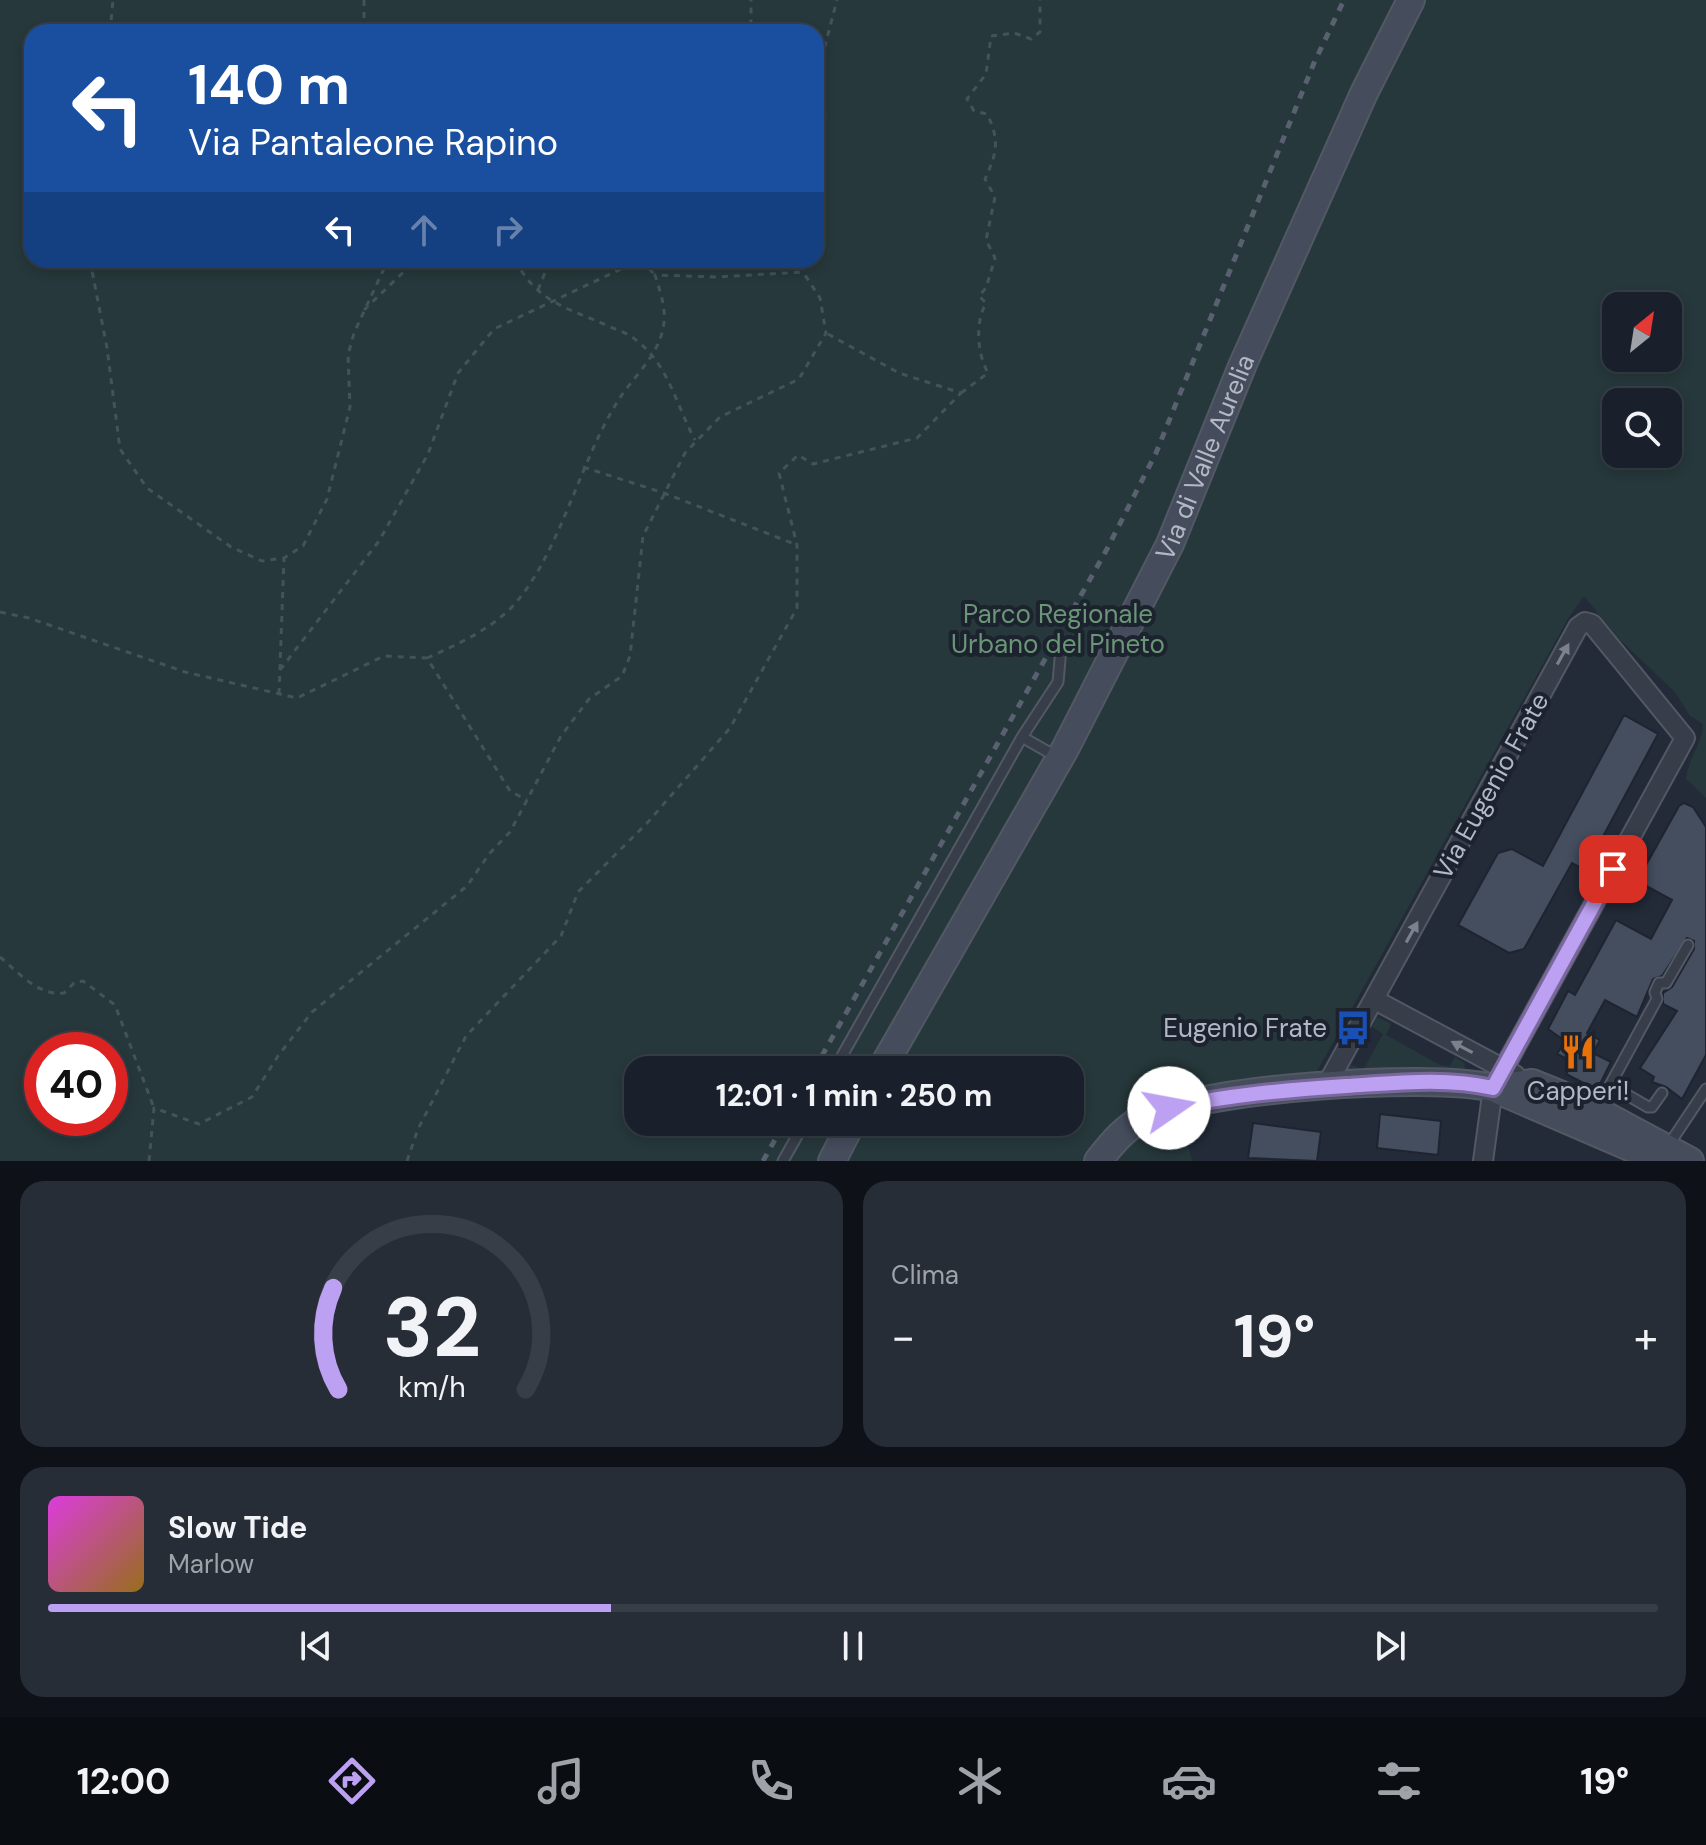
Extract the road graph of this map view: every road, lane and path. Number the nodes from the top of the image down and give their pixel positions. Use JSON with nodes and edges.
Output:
{"nodes":[{"id":1,"x":113,"y":0,"type":"edge"},
{"id":2,"x":364,"y":0,"type":"edge"},
{"id":3,"x":751,"y":0,"type":"edge"},
{"id":4,"x":837,"y":0,"type":"edge"},
{"id":5,"x":1040,"y":0,"type":"edge"},
{"id":6,"x":1411,"y":0,"type":"edge"},
{"id":7,"x":111,"y":24,"type":"edge"},
{"id":8,"x":364,"y":24,"type":"edge"},
{"id":9,"x":751,"y":24,"type":"edge"},
{"id":10,"x":824,"y":50,"type":"edge"},
{"id":11,"x":92,"y":268,"type":"edge"},
{"id":12,"x":384,"y":268,"type":"edge"},
{"id":13,"x":408,"y":268,"type":"edge"},
{"id":14,"x":519,"y":268,"type":"edge"},
{"id":15,"x":547,"y":268,"type":"edge"},
{"id":16,"x":623,"y":268,"type":"edge"},
{"id":17,"x":648,"y":268,"type":"edge"},
{"id":18,"x":802,"y":268,"type":"edge"},
{"id":19,"x":803,"y":272,"type":"junction"},
{"id":20,"x":655,"y":275,"type":"junction"},
{"id":21,"x":537,"y":291,"type":"junction"},
{"id":22,"x":551,"y":301,"type":"junction"},
{"id":23,"x":362,"y":311,"type":"junction"},
{"id":24,"x":826,"y":333,"type":"junction"},
{"id":25,"x":651,"y":353,"type":"junction"},
{"id":26,"x":961,"y":393,"type":"junction"},
{"id":27,"x":696,"y":441,"type":"junction"},
{"id":28,"x":583,"y":467,"type":"junction"},
{"id":29,"x":664,"y":493,"type":"junction"},
{"id":30,"x":797,"y":545,"type":"junction"},
{"id":31,"x":284,"y":558,"type":"junction"},
{"id":32,"x":0,"y":612,"type":"edge"},
{"id":33,"x":1061,"y":648,"type":"dead end"},
{"id":34,"x":427,"y":658,"type":"junction"},
{"id":35,"x":280,"y":670,"type":"junction"},
{"id":36,"x":279,"y":694,"type":"junction"},
{"id":37,"x":1022,"y":737,"type":"junction"},
{"id":38,"x":1060,"y":759,"type":"junction"},
{"id":39,"x":527,"y":800,"type":"junction"},
{"id":40,"x":1688,"y":945,"type":"dead end"},
{"id":41,"x":0,"y":957,"type":"edge"},
{"id":42,"x":1375,"y":1000,"type":"junction"},
{"id":43,"x":842,"y":1056,"type":"edge"},
{"id":44,"x":889,"y":1056,"type":"edge"},
{"id":45,"x":1499,"y":1079,"type":"junction"},
{"id":46,"x":1610,"y":1085,"type":"junction"},
{"id":47,"x":1325,"y":1088,"type":"junction"},
{"id":48,"x":1706,"y":1089,"type":"edge"},
{"id":49,"x":1662,"y":1093,"type":"dead end"},
{"id":50,"x":154,"y":1108,"type":"junction"},
{"id":51,"x":1596,"y":1111,"type":"junction"},
{"id":52,"x":797,"y":1136,"type":"edge"},
{"id":53,"x":845,"y":1136,"type":"edge"},
{"id":54,"x":1664,"y":1155,"type":"edge"},
{"id":55,"x":149,"y":1161,"type":"edge"},
{"id":56,"x":407,"y":1161,"type":"edge"},
{"id":57,"x":783,"y":1161,"type":"edge"},
{"id":58,"x":832,"y":1161,"type":"edge"},
{"id":59,"x":1098,"y":1161,"type":"edge"},
{"id":60,"x":1483,"y":1161,"type":"edge"},
{"id":61,"x":1690,"y":1161,"type":"edge"}],
"edges":[{"from":1,"to":7,"type":"path"},
{"from":2,"to":8,"type":"path"},
{"from":3,"to":9,"type":"path"},
{"from":4,"to":10,"type":"path"},
{"from":5,"to":26,"type":"path"},
{"from":6,"to":38,"type":"street","name":"Via di Valle Aurelia"},
{"from":11,"to":31,"type":"path"},
{"from":12,"to":23,"type":"path"},
{"from":13,"to":23,"type":"path"},
{"from":14,"to":21,"type":"path"},
{"from":15,"to":21,"type":"path"},
{"from":16,"to":22,"type":"path"},
{"from":17,"to":20,"type":"path"},
{"from":18,"to":19,"type":"path"},
{"from":19,"to":20,"type":"path"},
{"from":19,"to":24,"type":"path"},
{"from":20,"to":25,"type":"path"},
{"from":21,"to":22,"type":"path"},
{"from":22,"to":25,"type":"path"},
{"from":22,"to":35,"type":"path"},
{"from":23,"to":31,"type":"path"},
{"from":24,"to":26,"type":"path"},
{"from":24,"to":27,"type":"path"},
{"from":25,"to":27,"type":"path"},
{"from":25,"to":28,"type":"path"},
{"from":26,"to":30,"type":"path"},
{"from":27,"to":29,"type":"path"},
{"from":28,"to":29,"type":"path"},
{"from":28,"to":34,"type":"path"},
{"from":29,"to":30,"type":"path"},
{"from":29,"to":39,"type":"path"},
{"from":30,"to":56,"type":"path"},
{"from":31,"to":35,"type":"path"},
{"from":32,"to":36,"type":"path"},
{"from":33,"to":37,"type":"lane"},
{"from":34,"to":36,"type":"path"},
{"from":34,"to":39,"type":"path"},
{"from":35,"to":36,"type":"path"},
{"from":37,"to":38,"type":"lane"},
{"from":37,"to":43,"type":"lane"},
{"from":38,"to":44,"type":"street","name":"Via di Valle Aurelia"},
{"from":39,"to":50,"type":"path"},
{"from":40,"to":46,"type":"lane"},
{"from":41,"to":50,"type":"path"},
{"from":45,"to":42,"type":"street","one_way":true},
{"from":42,"to":45,"type":"street","name":"Via Eugenio Frate","one_way":true},
{"from":42,"to":47,"type":"street","name":"Via Eugenio Frate"},
{"from":45,"to":47,"type":"street"},
{"from":45,"to":51,"type":"street"},
{"from":45,"to":54,"type":"street"},
{"from":45,"to":60,"type":"street"},
{"from":46,"to":49,"type":"lane"},
{"from":46,"to":51,"type":"lane"},
{"from":47,"to":59,"type":"street"},
{"from":48,"to":54,"type":"lane"},
{"from":50,"to":55,"type":"path"},
{"from":51,"to":54,"type":"street"},
{"from":52,"to":57,"type":"lane"},
{"from":53,"to":58,"type":"street"},
{"from":54,"to":61,"type":"street"}]}
